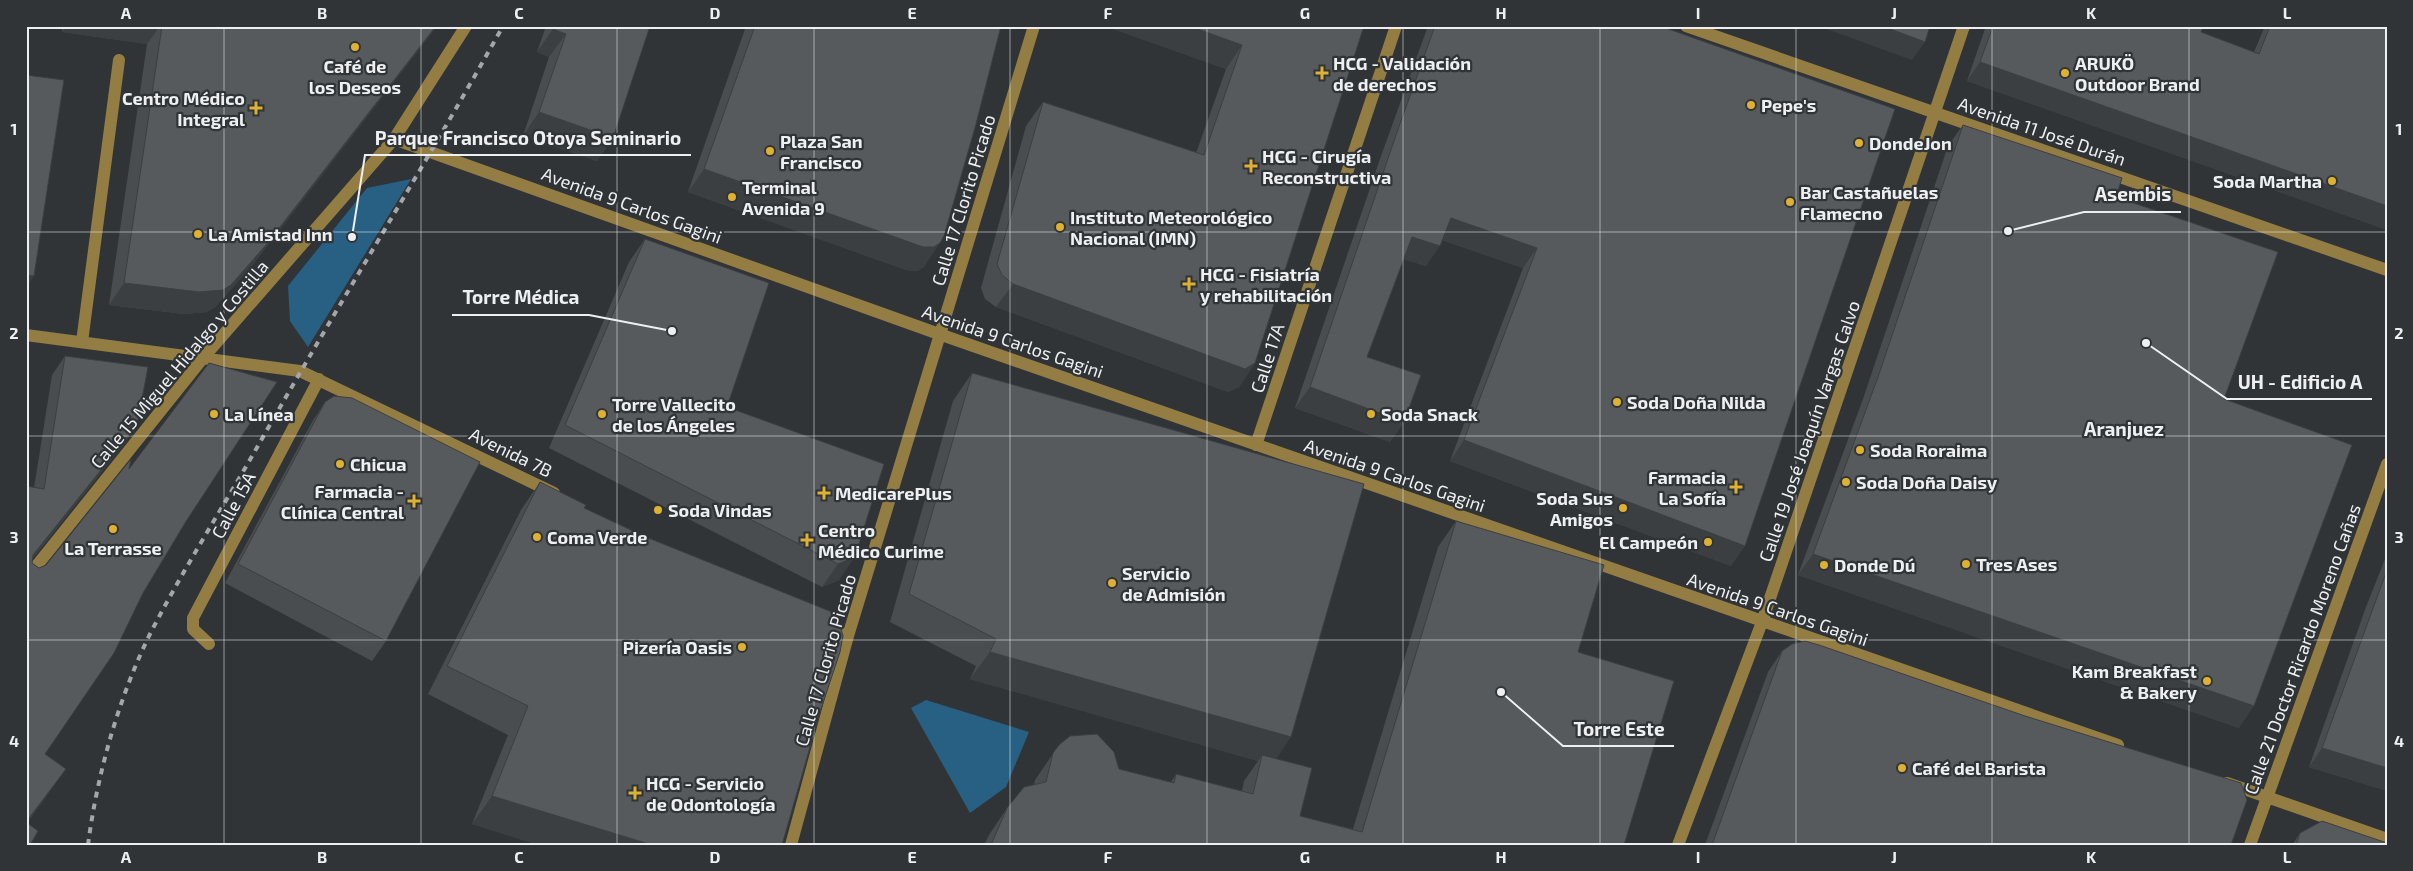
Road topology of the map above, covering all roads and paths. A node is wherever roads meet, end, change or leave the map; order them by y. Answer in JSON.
{"nodes":[{"id":1,"x":466,"y":26,"type":"edge"},
{"id":2,"x":1034,"y":26,"type":"edge"},
{"id":3,"x":1396,"y":26,"type":"edge"},
{"id":4,"x":1686,"y":26,"type":"edge"},
{"id":5,"x":1964,"y":26,"type":"edge"},
{"id":6,"x":119,"y":60,"type":"dead end"},
{"id":7,"x":1936,"y":112,"type":"junction"},
{"id":8,"x":394,"y":139,"type":"junction"},
{"id":9,"x":2387,"y":270,"type":"edge"},
{"id":10,"x":939,"y":334,"type":"junction"},
{"id":11,"x":26,"y":336,"type":"edge"},
{"id":12,"x":82,"y":342,"type":"junction"},
{"id":13,"x":203,"y":358,"type":"junction"},
{"id":14,"x":319,"y":378,"type":"junction"},
{"id":15,"x":1256,"y":445,"type":"junction"},
{"id":16,"x":2387,"y":464,"type":"edge"},
{"id":17,"x":564,"y":498,"type":"edge"},
{"id":18,"x":26,"y":579,"type":"edge"},
{"id":19,"x":812,"y":619,"type":"edge"},
{"id":20,"x":1762,"y":622,"type":"junction"},
{"id":21,"x":848,"y":636,"type":"junction"},
{"id":22,"x":209,"y":644,"type":"dead end"},
{"id":23,"x":2127,"y":749,"type":"edge"},
{"id":24,"x":2212,"y":778,"type":"edge"},
{"id":25,"x":2268,"y":797,"type":"junction"},
{"id":26,"x":2387,"y":840,"type":"edge"},
{"id":27,"x":791,"y":845,"type":"edge"},
{"id":28,"x":1678,"y":845,"type":"edge"},
{"id":29,"x":2250,"y":845,"type":"edge"}],
"edges":[{"from":1,"to":8,"type":"street","name":"Calle 15 Miguel Hidalgo y Costilla"},
{"from":2,"to":10,"type":"street","name":"Calle 17 Clorito Picado"},
{"from":3,"to":15,"type":"street","name":"Calle 17A"},
{"from":4,"to":7,"type":"street","name":"Avenida 11 José Durán"},
{"from":5,"to":7,"type":"street","name":"Calle 19 José Joaquín Vargas Calvo"},
{"from":6,"to":12,"type":"street"},
{"from":7,"to":9,"type":"street","name":"Avenida 11 José Durán"},
{"from":7,"to":20,"type":"street","name":"Calle 19 José Joaquín Vargas Calvo"},
{"from":8,"to":10,"type":"street","name":"Avenida 9 Carlos Gagini"},
{"from":8,"to":13,"type":"street","name":"Calle 15 Miguel Hidalgo y Costilla"},
{"from":10,"to":15,"type":"street","name":"Avenida 9 Carlos Gagini"},
{"from":10,"to":21,"type":"street","name":"Calle 17 Clorito Picado"},
{"from":11,"to":12,"type":"street","name":"Avenida 7B"},
{"from":12,"to":13,"type":"street","name":"Avenida 7B"},
{"from":13,"to":14,"type":"street","name":"Avenida 7B"},
{"from":13,"to":18,"type":"street","name":"Calle 15 Miguel Hidalgo y Costilla"},
{"from":14,"to":17,"type":"street","name":"Avenida 7B"},
{"from":14,"to":22,"type":"street","name":"Calle 15A"},
{"from":15,"to":20,"type":"street","name":"Avenida 9 Carlos Gagini"},
{"from":16,"to":25,"type":"street","name":"Calle 21 Doctor Ricardo Moreno Cañas"},
{"from":19,"to":21,"type":"street"},
{"from":20,"to":23,"type":"street","name":"Avenida 9 Carlos Gagini"},
{"from":20,"to":28,"type":"street","name":"Calle 19 José Joaquín Vargas Calvo"},
{"from":21,"to":27,"type":"street","name":"Calle 17 Clorito Picado"},
{"from":24,"to":25,"type":"street"},
{"from":25,"to":26,"type":"street"},
{"from":25,"to":29,"type":"street","name":"Calle 21 Doctor Ricardo Moreno Cañas"}]}
